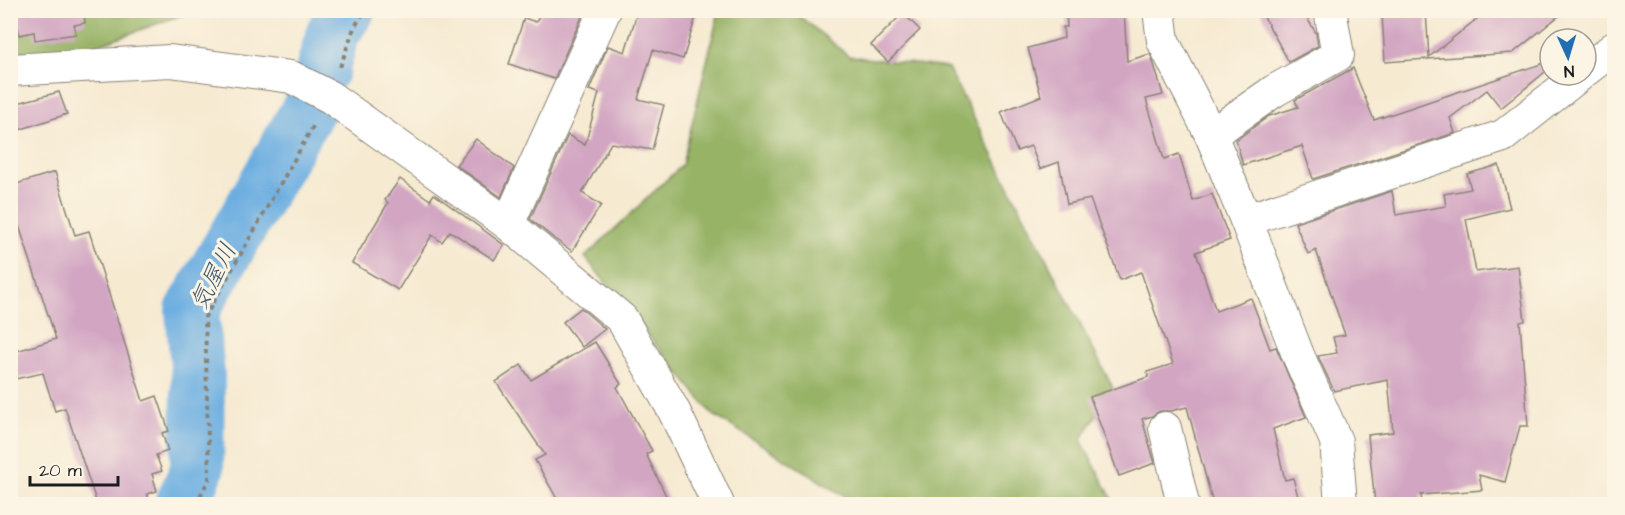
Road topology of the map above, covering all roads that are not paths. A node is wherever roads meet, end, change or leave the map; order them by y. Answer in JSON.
{"nodes":[{"id":1,"x":605,"y":10,"type":"edge"},
{"id":2,"x":1159,"y":10,"type":"edge"},
{"id":3,"x":1330,"y":10,"type":"edge"},
{"id":4,"x":1614,"y":48,"type":"edge"},
{"id":5,"x":1598,"y":61,"type":"edge"},
{"id":6,"x":10,"y":70,"type":"edge"},
{"id":7,"x":1565,"y":87,"type":"edge"},
{"id":8,"x":1211,"y":135,"type":"junction"},
{"id":9,"x":1246,"y":220,"type":"junction"},
{"id":10,"x":508,"y":224,"type":"junction"},
{"id":11,"x":1165,"y":428,"type":"dead end"},
{"id":12,"x":718,"y":504,"type":"edge"},
{"id":13,"x":1183,"y":504,"type":"edge"},
{"id":14,"x":1341,"y":504,"type":"edge"}],
"edges":[{"from":1,"to":10,"type":"street"},
{"from":2,"to":8,"type":"street"},
{"from":3,"to":8,"type":"street"},
{"from":4,"to":5,"type":"street"},
{"from":6,"to":10,"type":"street"},
{"from":7,"to":9,"type":"street"},
{"from":8,"to":9,"type":"street"},
{"from":9,"to":14,"type":"street"},
{"from":10,"to":12,"type":"street"},
{"from":11,"to":13,"type":"street"}]}
